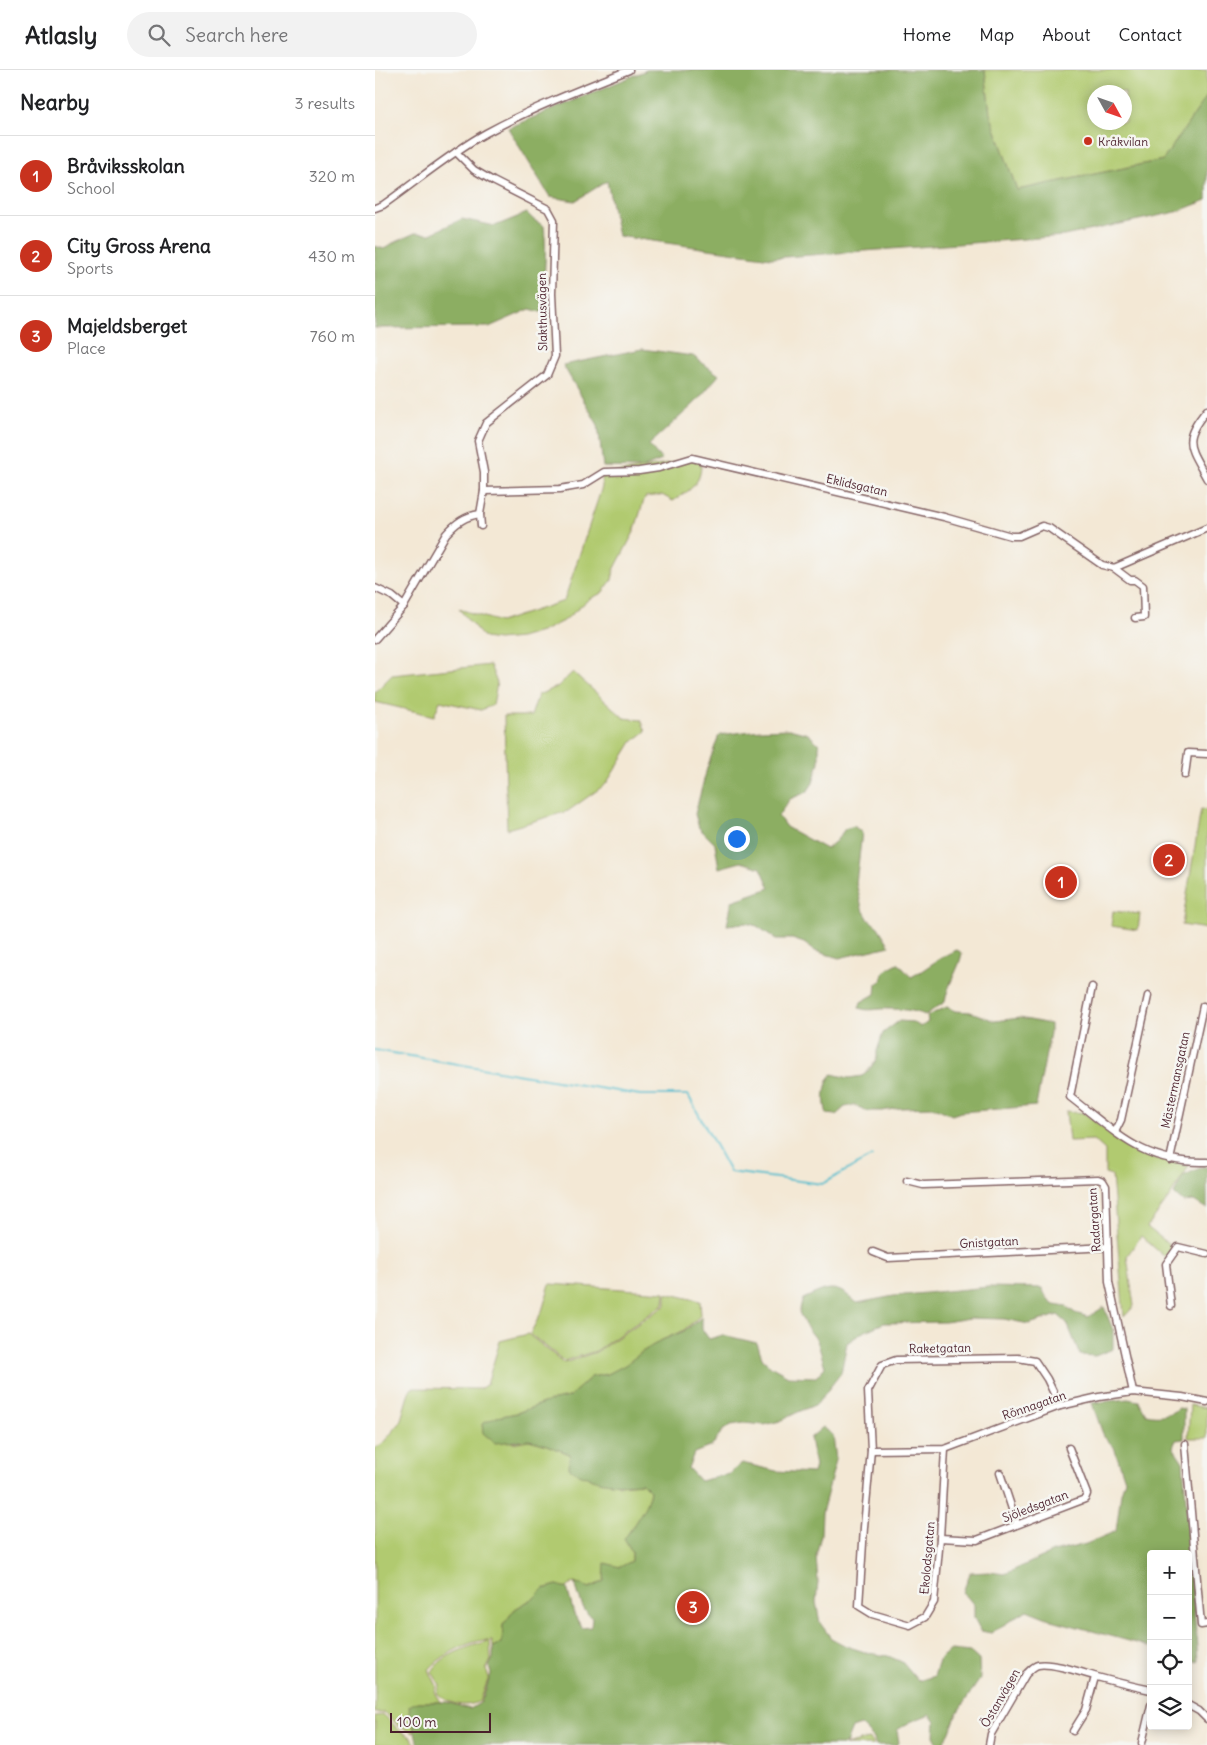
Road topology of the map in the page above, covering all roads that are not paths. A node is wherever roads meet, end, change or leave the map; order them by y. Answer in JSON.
{"nodes":[{"id":1,"x":629,"y":70,"type":"edge"},
{"id":2,"x":456,"y":152,"type":"junction"},
{"id":3,"x":375,"y":208,"type":"edge"},
{"id":4,"x":1207,"y":410,"type":"edge"},
{"id":5,"x":1207,"y":479,"type":"edge"},
{"id":6,"x":484,"y":491,"type":"junction"},
{"id":7,"x":480,"y":514,"type":"junction"},
{"id":8,"x":481,"y":526,"type":"dead end"},
{"id":9,"x":1207,"y":528,"type":"edge"},
{"id":10,"x":1114,"y":568,"type":"junction"},
{"id":11,"x":375,"y":588,"type":"edge"},
{"id":12,"x":404,"y":606,"type":"junction"},
{"id":13,"x":1135,"y":618,"type":"dead end"},
{"id":14,"x":375,"y":639,"type":"edge"},
{"id":15,"x":1207,"y":754,"type":"edge"},
{"id":16,"x":1185,"y":775,"type":"dead end"},
{"id":17,"x":1092,"y":987,"type":"dead end"},
{"id":18,"x":1148,"y":996,"type":"dead end"},
{"id":19,"x":1203,"y":1006,"type":"dead end"},
{"id":20,"x":1115,"y":1132,"type":"junction"},
{"id":21,"x":1170,"y":1160,"type":"junction"},
{"id":22,"x":1207,"y":1162,"type":"edge"},
{"id":23,"x":907,"y":1181,"type":"dead end"},
{"id":24,"x":1108,"y":1246,"type":"junction"},
{"id":25,"x":873,"y":1252,"type":"dead end"},
{"id":26,"x":1207,"y":1254,"type":"edge"},
{"id":27,"x":1171,"y":1306,"type":"dead end"},
{"id":28,"x":1133,"y":1392,"type":"junction"},
{"id":29,"x":1207,"y":1402,"type":"edge"},
{"id":30,"x":1060,"y":1406,"type":"junction"},
{"id":31,"x":1185,"y":1444,"type":"dead end"},
{"id":32,"x":1069,"y":1448,"type":"dead end"},
{"id":33,"x":871,"y":1450,"type":"junction"},
{"id":34,"x":945,"y":1450,"type":"junction"},
{"id":35,"x":1000,"y":1473,"type":"dead end"},
{"id":36,"x":1017,"y":1524,"type":"junction"},
{"id":37,"x":940,"y":1538,"type":"junction"},
{"id":38,"x":1207,"y":1624,"type":"edge"},
{"id":39,"x":1095,"y":1677,"type":"junction"},
{"id":40,"x":1147,"y":1689,"type":"edge"},
{"id":41,"x":1192,"y":1708,"type":"edge"},
{"id":42,"x":1207,"y":1719,"type":"edge"},
{"id":43,"x":1147,"y":1721,"type":"edge"},
{"id":44,"x":1073,"y":1731,"type":"dead end"},
{"id":45,"x":1142,"y":1743,"type":"dead end"},
{"id":46,"x":989,"y":1745,"type":"edge"}],
"edges":[{"from":1,"to":2,"type":"street"},
{"from":2,"to":3,"type":"street"},
{"from":2,"to":6,"type":"street","name":"Slakthusvägen"},
{"from":4,"to":5,"type":"street"},
{"from":6,"to":7,"type":"street","name":"Slakthusvägen"},
{"from":6,"to":10,"type":"street","name":"Eklidsgatan"},
{"from":7,"to":8,"type":"street","name":"Slakthusvägen"},
{"from":7,"to":12,"type":"street"},
{"from":9,"to":10,"type":"street"},
{"from":10,"to":13,"type":"street","name":"Eklidsgatan"},
{"from":11,"to":12,"type":"street"},
{"from":12,"to":14,"type":"street"},
{"from":15,"to":16,"type":"street"},
{"from":17,"to":20,"type":"street"},
{"from":18,"to":20,"type":"street"},
{"from":19,"to":21,"type":"street","name":"Mästermansgatan"},
{"from":20,"to":21,"type":"street"},
{"from":21,"to":22,"type":"street"},
{"from":23,"to":24,"type":"street","name":"Radargatan"},
{"from":24,"to":25,"type":"street","name":"Gnistgatan"},
{"from":24,"to":28,"type":"street","name":"Radargatan"},
{"from":26,"to":27,"type":"street"},
{"from":28,"to":29,"type":"street","name":"Rönnagatan"},
{"from":28,"to":30,"type":"street","name":"Rönnagatan"},
{"from":30,"to":33,"type":"street","name":"Raketgatan"},
{"from":30,"to":34,"type":"street","name":"Rönnagatan"},
{"from":31,"to":38,"type":"street"},
{"from":32,"to":36,"type":"street","name":"Sjöledsgatan"},
{"from":33,"to":34,"type":"street","name":"Rönnagatan"},
{"from":33,"to":37,"type":"street","name":"Ekolodsgatan"},
{"from":34,"to":37,"type":"street","name":"Ekolodsgatan"},
{"from":35,"to":36,"type":"street"},
{"from":36,"to":37,"type":"street","name":"Sjöledsgatan"},
{"from":39,"to":40,"type":"street","name":"Östanvägen"},
{"from":39,"to":44,"type":"street"},
{"from":39,"to":46,"type":"street","name":"Östanvägen"},
{"from":41,"to":42,"type":"street"},
{"from":43,"to":45,"type":"street"}]}
